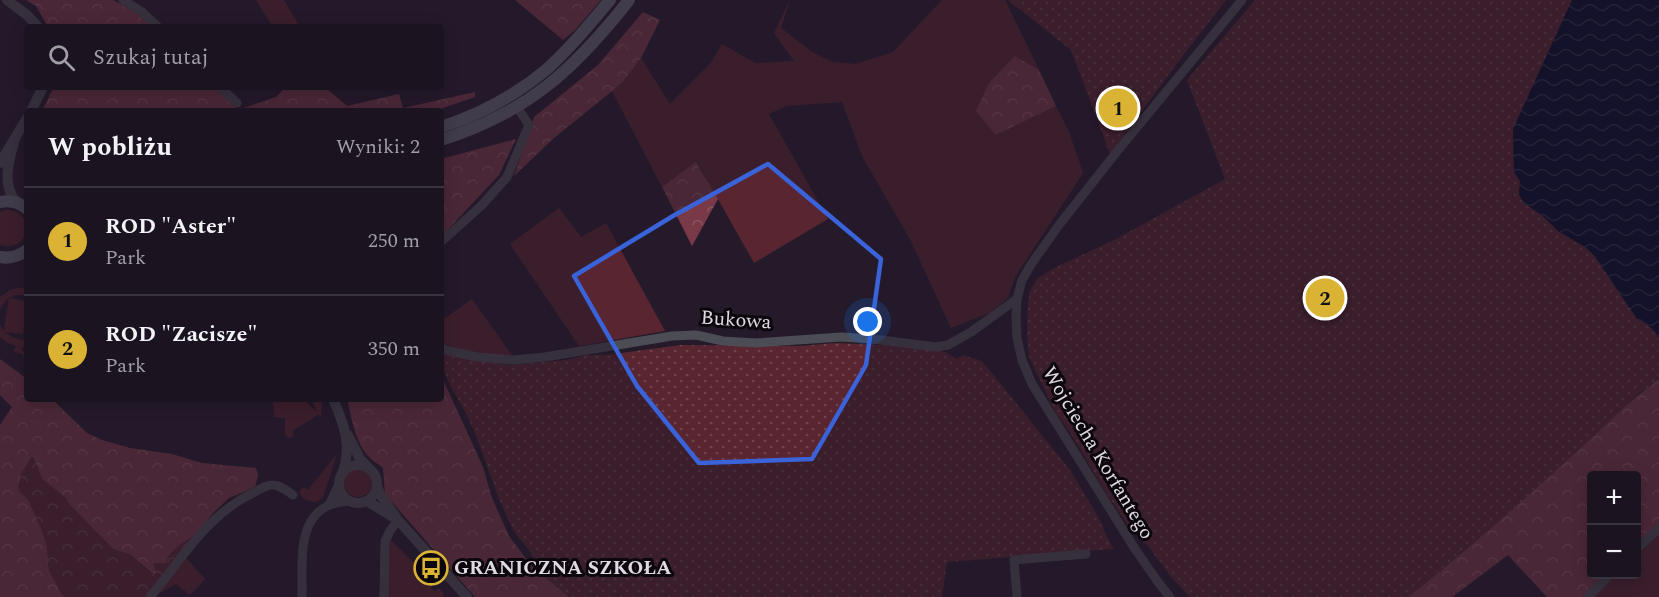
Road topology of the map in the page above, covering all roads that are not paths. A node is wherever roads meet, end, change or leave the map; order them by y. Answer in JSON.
{"nodes":[{"id":1,"x":7,"y":0,"type":"edge"},
{"id":2,"x":123,"y":0,"type":"edge"},
{"id":3,"x":610,"y":0,"type":"edge"},
{"id":4,"x":628,"y":0,"type":"edge"},
{"id":5,"x":1242,"y":0,"type":"edge"},
{"id":6,"x":35,"y":24,"type":"edge"},
{"id":7,"x":155,"y":24,"type":"edge"},
{"id":8,"x":42,"y":90,"type":"edge"},
{"id":9,"x":223,"y":90,"type":"edge"},
{"id":10,"x":237,"y":103,"type":"dead end"},
{"id":11,"x":517,"y":107,"type":"junction"},
{"id":12,"x":32,"y":108,"type":"edge"},
{"id":13,"x":24,"y":123,"type":"edge"},
{"id":14,"x":444,"y":126,"type":"edge"},
{"id":15,"x":16,"y":136,"type":"junction"},
{"id":16,"x":444,"y":139,"type":"edge"},
{"id":17,"x":0,"y":163,"type":"edge"},
{"id":18,"x":0,"y":202,"type":"edge"},
{"id":19,"x":24,"y":206,"type":"edge"},
{"id":20,"x":24,"y":207,"type":"edge"},
{"id":21,"x":444,"y":239,"type":"edge"},
{"id":22,"x":24,"y":253,"type":"edge"},
{"id":23,"x":0,"y":257,"type":"edge"},
{"id":24,"x":1017,"y":299,"type":"junction"},
{"id":25,"x":444,"y":349,"type":"edge"},
{"id":26,"x":334,"y":402,"type":"edge"},
{"id":27,"x":346,"y":432,"type":"junction"},
{"id":28,"x":371,"y":470,"type":"junction"},
{"id":29,"x":343,"y":472,"type":"junction"},
{"id":30,"x":339,"y":484,"type":"junction"},
{"id":31,"x":377,"y":486,"type":"junction"},
{"id":32,"x":293,"y":495,"type":"dead end"},
{"id":33,"x":348,"y":501,"type":"junction"},
{"id":34,"x":367,"y":501,"type":"junction"},
{"id":35,"x":329,"y":505,"type":"junction"},
{"id":36,"x":398,"y":520,"type":"junction"},
{"id":37,"x":1659,"y":528,"type":"edge"},
{"id":38,"x":1641,"y":545,"type":"edge"},
{"id":39,"x":1086,"y":554,"type":"dead end"},
{"id":40,"x":1606,"y":579,"type":"edge"},
{"id":41,"x":150,"y":597,"type":"edge"},
{"id":42,"x":302,"y":597,"type":"edge"},
{"id":43,"x":384,"y":597,"type":"edge"},
{"id":44,"x":467,"y":597,"type":"edge"},
{"id":45,"x":1017,"y":597,"type":"edge"},
{"id":46,"x":1170,"y":597,"type":"edge"},
{"id":47,"x":1588,"y":597,"type":"edge"}],
"edges":[{"from":1,"to":6,"type":"street"},
{"from":2,"to":7,"type":"street"},
{"from":3,"to":14,"type":"main road"},
{"from":4,"to":11,"type":"main road"},
{"from":5,"to":24,"type":"street","name":"Wojciecha Korfantego"},
{"from":8,"to":12,"type":"street"},
{"from":9,"to":10,"type":"street"},
{"from":11,"to":16,"type":"main road"},
{"from":11,"to":21,"type":"street"},
{"from":13,"to":15,"type":"street"},
{"from":15,"to":17,"type":"street"},
{"from":15,"to":19,"type":"street"},
{"from":18,"to":20,"type":"main road"},
{"from":22,"to":23,"type":"main road"},
{"from":24,"to":25,"type":"street","name":"Bukowa"},
{"from":24,"to":46,"type":"street","name":"Wojciecha Korfantego"},
{"from":26,"to":27,"type":"street"},
{"from":27,"to":28,"type":"street"},
{"from":27,"to":29,"type":"street"},
{"from":28,"to":29,"type":"street"},
{"from":28,"to":31,"type":"street"},
{"from":29,"to":30,"type":"street"},
{"from":30,"to":33,"type":"street"},
{"from":30,"to":35,"type":"street"},
{"from":31,"to":34,"type":"street"},
{"from":31,"to":36,"type":"street"},
{"from":32,"to":41,"type":"street"},
{"from":33,"to":34,"type":"street"},
{"from":33,"to":35,"type":"street"},
{"from":34,"to":36,"type":"street"},
{"from":35,"to":42,"type":"street"},
{"from":36,"to":43,"type":"street"},
{"from":36,"to":44,"type":"street"},
{"from":37,"to":38,"type":"street"},
{"from":39,"to":45,"type":"street"},
{"from":40,"to":47,"type":"street"}]}
